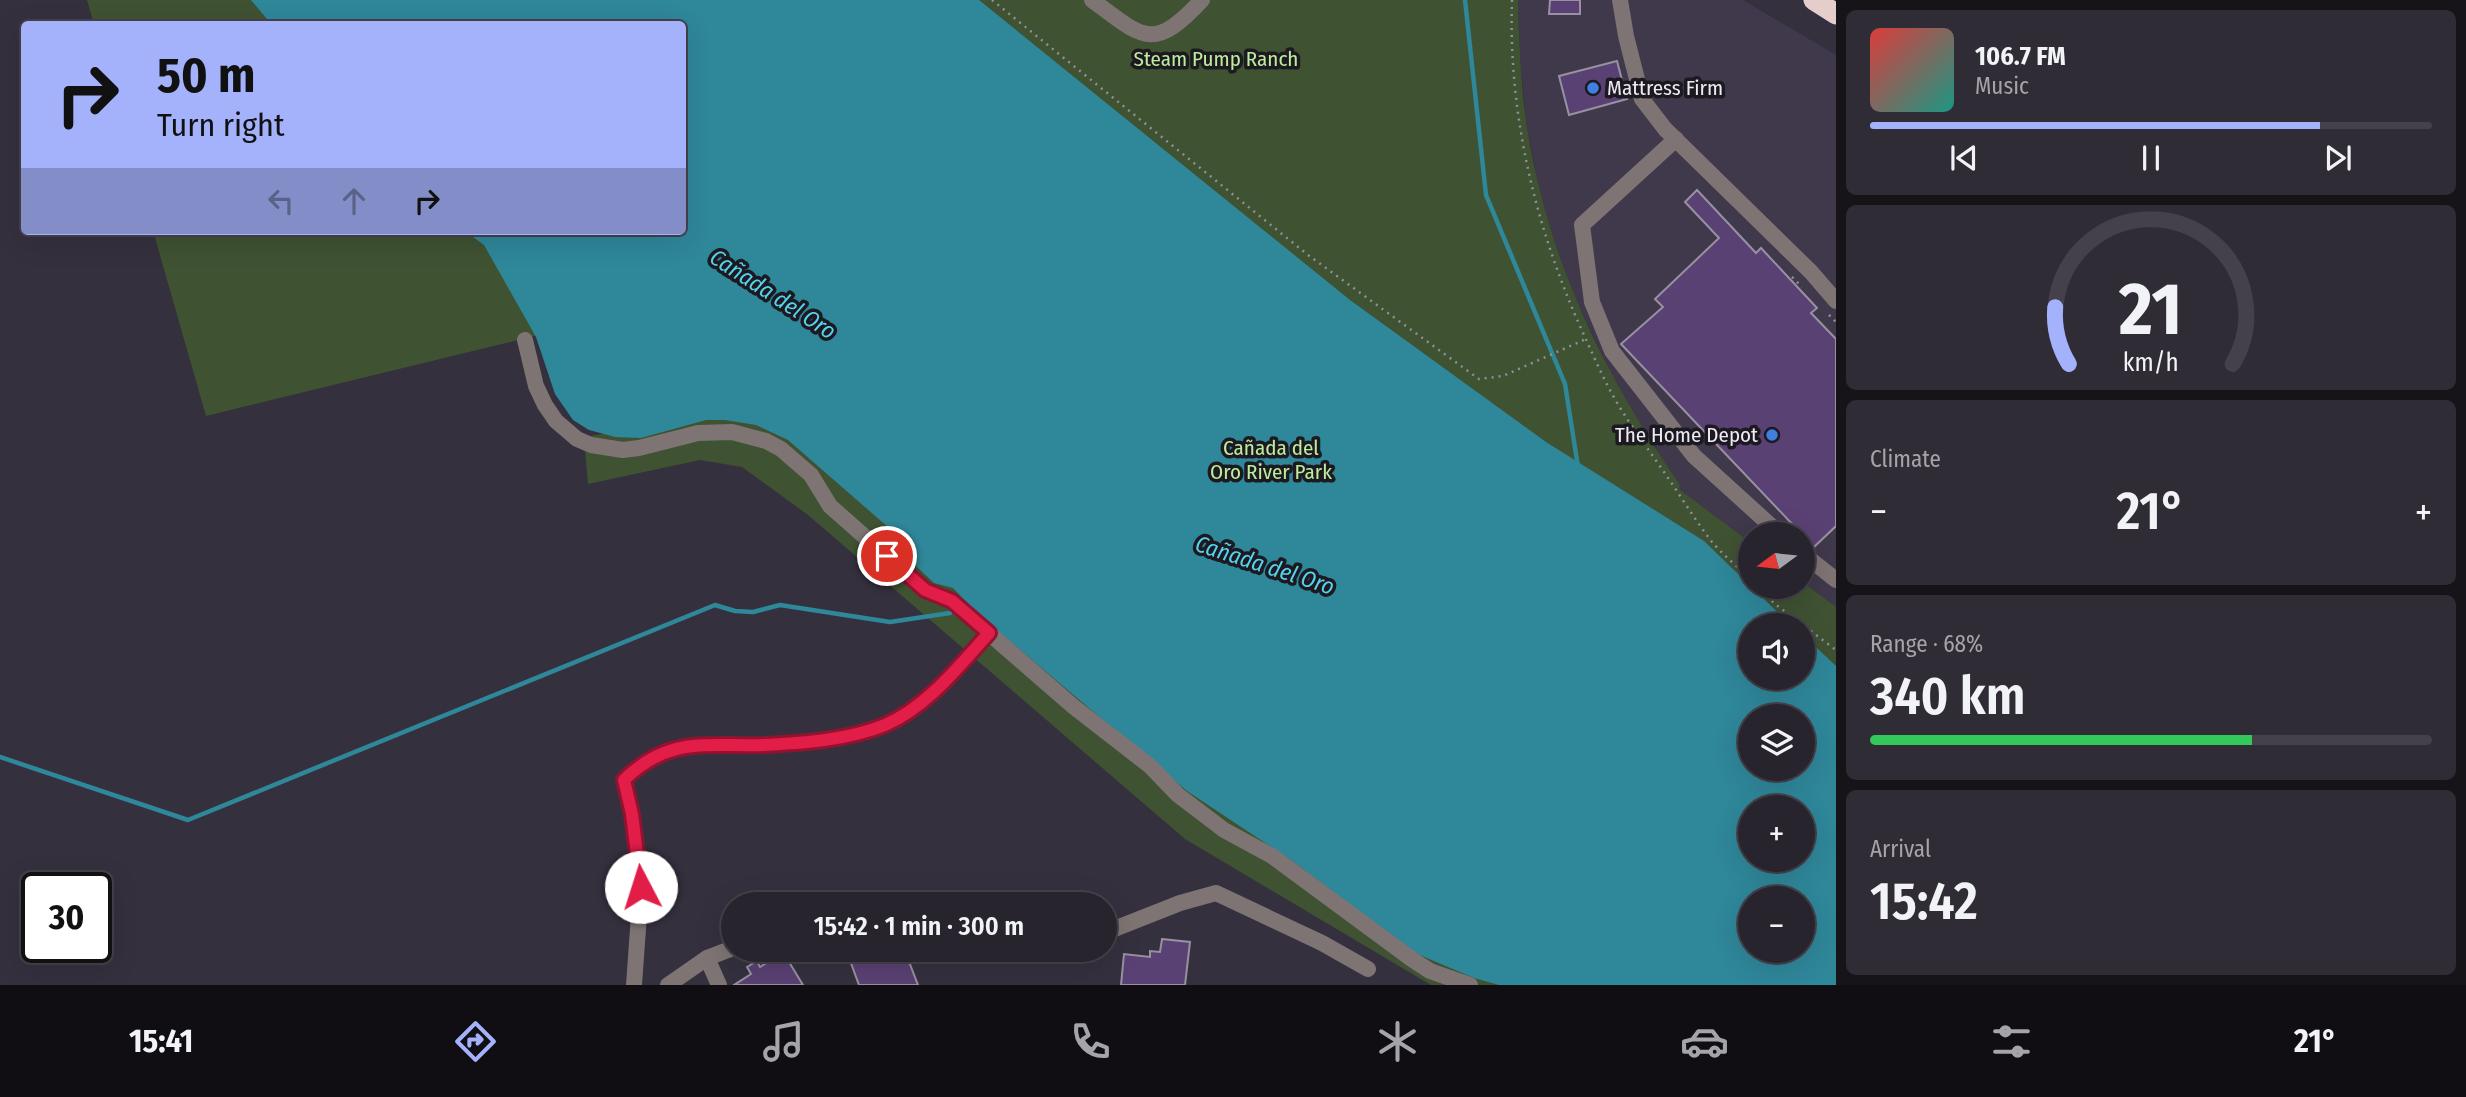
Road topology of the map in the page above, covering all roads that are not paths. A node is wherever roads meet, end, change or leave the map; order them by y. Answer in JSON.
{"nodes":[{"id":1,"x":1092,"y":0,"type":"edge"},
{"id":2,"x":1202,"y":0,"type":"edge"},
{"id":3,"x":1620,"y":0,"type":"edge"},
{"id":4,"x":1814,"y":0,"type":"edge"},
{"id":5,"x":1836,"y":14,"type":"edge"},
{"id":6,"x":1676,"y":139,"type":"junction"},
{"id":7,"x":1836,"y":301,"type":"edge"},
{"id":8,"x":524,"y":340,"type":"dead end"},
{"id":9,"x":1767,"y":522,"type":"edge"},
{"id":10,"x":1836,"y":558,"type":"edge"},
{"id":11,"x":1815,"y":564,"type":"edge"},
{"id":12,"x":1831,"y":576,"type":"edge"},
{"id":13,"x":989,"y":633,"type":"junction"},
{"id":14,"x":1117,"y":928,"type":"edge"},
{"id":15,"x":721,"y":953,"type":"edge"},
{"id":16,"x":707,"y":958,"type":"junction"},
{"id":17,"x":1368,"y":969,"type":"dead end"},
{"id":18,"x":634,"y":985,"type":"edge"},
{"id":19,"x":668,"y":985,"type":"edge"},
{"id":20,"x":719,"y":985,"type":"edge"},
{"id":21,"x":1470,"y":985,"type":"edge"}],
"edges":[{"from":1,"to":2,"type":"street"},
{"from":3,"to":6,"type":"street"},
{"from":4,"to":5,"type":"highway"},
{"from":6,"to":7,"type":"street"},
{"from":6,"to":9,"type":"street"},
{"from":8,"to":13,"type":"street"},
{"from":10,"to":12,"type":"street"},
{"from":11,"to":12,"type":"street"},
{"from":13,"to":18,"type":"street"},
{"from":13,"to":21,"type":"street"},
{"from":14,"to":17,"type":"street"},
{"from":15,"to":16,"type":"street"},
{"from":16,"to":19,"type":"street"},
{"from":16,"to":20,"type":"street"}]}
